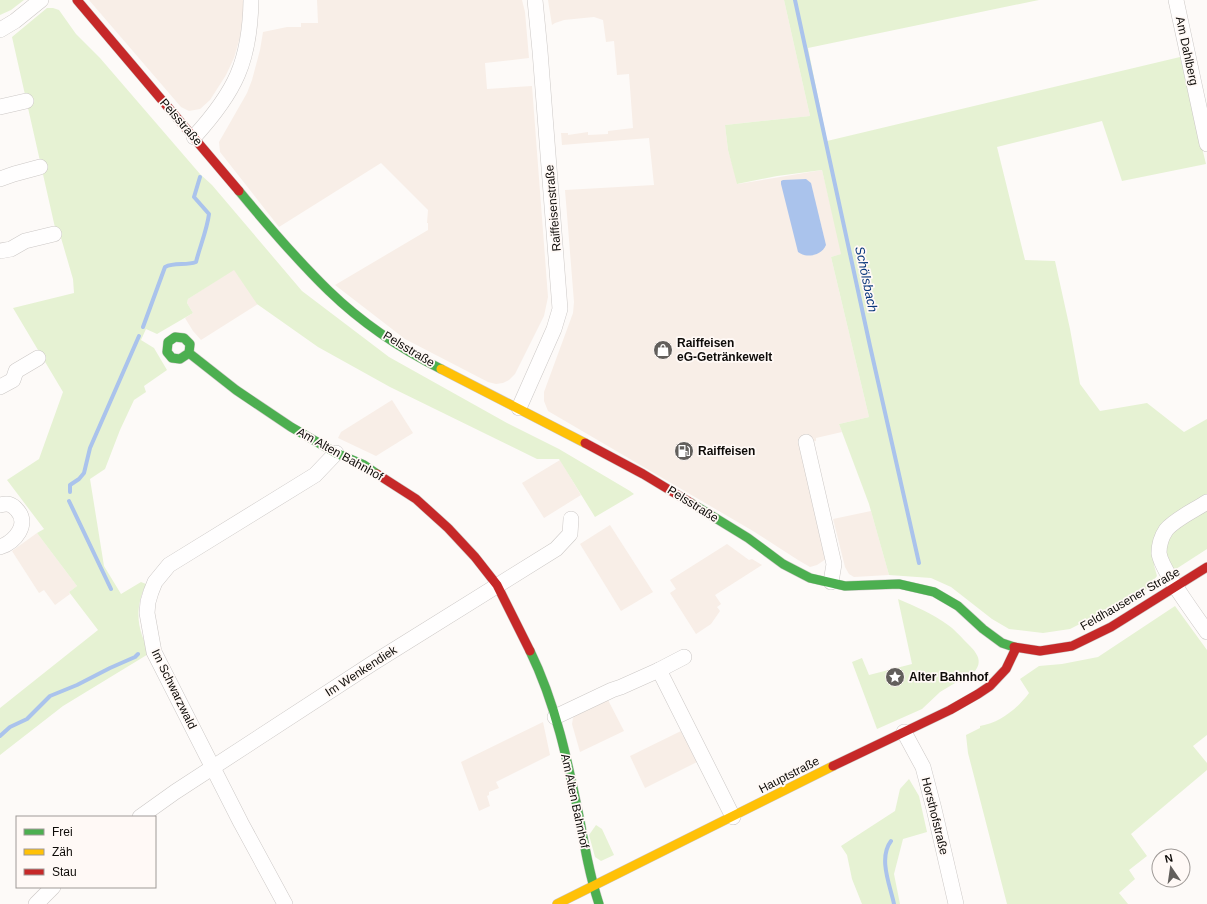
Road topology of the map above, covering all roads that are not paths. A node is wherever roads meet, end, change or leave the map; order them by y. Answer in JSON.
{"nodes":[{"id":1,"x":41,"y":0,"type":"edge"},
{"id":2,"x":77,"y":0,"type":"edge"},
{"id":3,"x":251,"y":0,"type":"edge"},
{"id":4,"x":534,"y":0,"type":"edge"},
{"id":5,"x":1176,"y":0,"type":"edge"},
{"id":6,"x":0,"y":30,"type":"edge"},
{"id":7,"x":26,"y":101,"type":"dead end"},
{"id":8,"x":1203,"y":102,"type":"edge"},
{"id":9,"x":0,"y":107,"type":"edge"},
{"id":10,"x":194,"y":137,"type":"junction"},
{"id":11,"x":1207,"y":144,"type":"edge"},
{"id":12,"x":40,"y":168,"type":"dead end"},
{"id":13,"x":0,"y":180,"type":"edge"},
{"id":14,"x":54,"y":234,"type":"dead end"},
{"id":15,"x":0,"y":251,"type":"edge"},
{"id":16,"x":189,"y":353,"type":"dead end"},
{"id":17,"x":38,"y":358,"type":"dead end"},
{"id":18,"x":0,"y":387,"type":"edge"},
{"id":19,"x":519,"y":408,"type":"junction"},
{"id":20,"x":806,"y":442,"type":"dead end"},
{"id":21,"x":336,"y":453,"type":"junction"},
{"id":22,"x":1207,"y":502,"type":"edge"},
{"id":23,"x":0,"y":505,"type":"edge"},
{"id":24,"x":571,"y":519,"type":"dead end"},
{"id":25,"x":0,"y":547,"type":"edge"},
{"id":26,"x":1207,"y":567,"type":"edge"},
{"id":27,"x":831,"y":582,"type":"junction"},
{"id":28,"x":497,"y":585,"type":"junction"},
{"id":29,"x":1176,"y":586,"type":"junction"},
{"id":30,"x":1207,"y":632,"type":"edge"},
{"id":31,"x":1016,"y":648,"type":"junction"},
{"id":32,"x":684,"y":657,"type":"dead end"},
{"id":33,"x":659,"y":670,"type":"junction"},
{"id":34,"x":555,"y":717,"type":"junction"},
{"id":35,"x":904,"y":732,"type":"junction"},
{"id":36,"x":214,"y":768,"type":"junction"},
{"id":37,"x":142,"y":816,"type":"edge"},
{"id":38,"x":732,"y":817,"type":"junction"},
{"id":39,"x":593,"y":886,"type":"junction"},
{"id":40,"x":52,"y":888,"type":"edge"},
{"id":41,"x":36,"y":904,"type":"edge"},
{"id":42,"x":285,"y":904,"type":"edge"},
{"id":43,"x":557,"y":904,"type":"edge"},
{"id":44,"x":599,"y":904,"type":"edge"},
{"id":45,"x":956,"y":904,"type":"edge"}],
"edges":[{"from":1,"to":6,"type":"street"},
{"from":2,"to":10,"type":"main road","name":"Pelsstraße"},
{"from":3,"to":10,"type":"street"},
{"from":4,"to":19,"type":"street","name":"Raiffeisenstraße"},
{"from":5,"to":8,"type":"street","name":"Am Dahlberg"},
{"from":7,"to":9,"type":"street"},
{"from":8,"to":11,"type":"street","name":"Am Dahlberg"},
{"from":10,"to":19,"type":"main road","name":"Pelsstraße"},
{"from":12,"to":13,"type":"street"},
{"from":14,"to":15,"type":"street"},
{"from":16,"to":21,"type":"main road","name":"Am Alten Bahnhof"},
{"from":17,"to":18,"type":"street"},
{"from":19,"to":27,"type":"main road","name":"Pelsstraße"},
{"from":20,"to":27,"type":"street"},
{"from":21,"to":28,"type":"main road","name":"Am Alten Bahnhof"},
{"from":21,"to":36,"type":"street","name":"Im Schwarzwald"},
{"from":22,"to":29,"type":"street"},
{"from":23,"to":25,"type":"street"},
{"from":24,"to":28,"type":"street","name":"Im Wenkendiek"},
{"from":26,"to":29,"type":"main road","name":"Feldhausener Straße"},
{"from":27,"to":31,"type":"main road","name":"Pelsstraße"},
{"from":28,"to":34,"type":"main road","name":"Am Alten Bahnhof"},
{"from":28,"to":36,"type":"street","name":"Im Wenkendiek"},
{"from":29,"to":30,"type":"street"},
{"from":29,"to":31,"type":"main road","name":"Feldhausener Straße"},
{"from":31,"to":35,"type":"main road","name":"Hauptstraße"},
{"from":32,"to":33,"type":"street"},
{"from":33,"to":34,"type":"street"},
{"from":33,"to":38,"type":"street"},
{"from":34,"to":39,"type":"main road","name":"Am Alten Bahnhof"},
{"from":35,"to":38,"type":"main road","name":"Hauptstraße"},
{"from":35,"to":45,"type":"street","name":"Horsthofstraße"},
{"from":36,"to":37,"type":"street","name":"Im Wenkendiek"},
{"from":36,"to":42,"type":"street","name":"Im Schwarzwald"},
{"from":38,"to":39,"type":"main road","name":"Hauptstraße"},
{"from":39,"to":43,"type":"main road","name":"Hauptstraße"},
{"from":39,"to":44,"type":"main road","name":"Am Alten Bahnhof"},
{"from":40,"to":41,"type":"street"}]}
